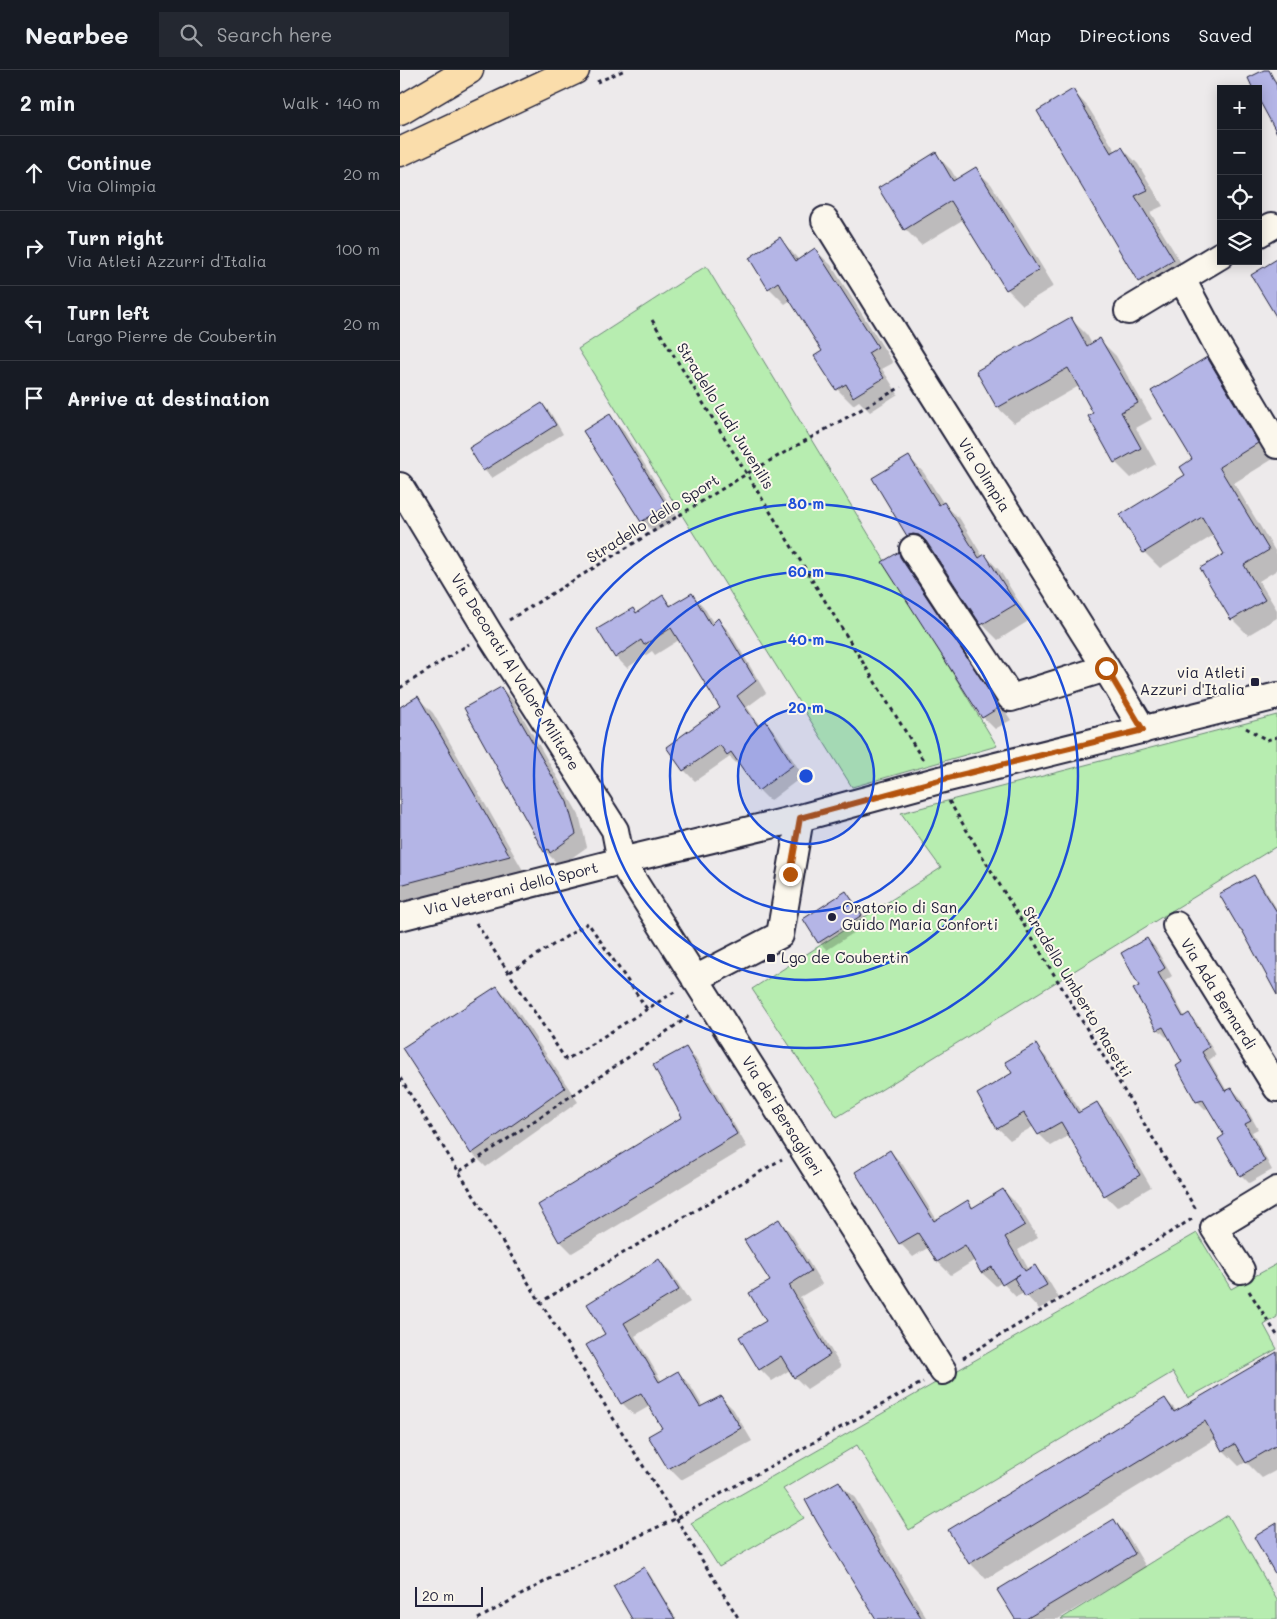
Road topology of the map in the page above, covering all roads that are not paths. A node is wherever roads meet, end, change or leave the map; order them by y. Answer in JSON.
{"nodes":[{"id":1,"x":442,"y":70,"type":"edge"},
{"id":2,"x":469,"y":70,"type":"edge"},
{"id":3,"x":529,"y":70,"type":"edge"},
{"id":4,"x":575,"y":70,"type":"edge"},
{"id":5,"x":400,"y":100,"type":"edge"},
{"id":6,"x":400,"y":111,"type":"edge"},
{"id":7,"x":400,"y":146,"type":"edge"},
{"id":8,"x":400,"y":152,"type":"edge"},
{"id":9,"x":825,"y":220,"type":"dead end"},
{"id":10,"x":1217,"y":257,"type":"edge"},
{"id":11,"x":1182,"y":279,"type":"junction"},
{"id":12,"x":1128,"y":311,"type":"dead end"},
{"id":13,"x":1277,"y":445,"type":"edge"},
{"id":14,"x":400,"y":486,"type":"edge"},
{"id":15,"x":913,"y":549,"type":"dead end"},
{"id":16,"x":1106,"y":668,"type":"junction"},
{"id":17,"x":1277,"y":696,"type":"edge"},
{"id":18,"x":1143,"y":730,"type":"junction"},
{"id":19,"x":800,"y":818,"type":"junction"},
{"id":20,"x":621,"y":861,"type":"junction"},
{"id":21,"x":400,"y":917,"type":"edge"},
{"id":22,"x":1176,"y":925,"type":"dead end"},
{"id":23,"x":695,"y":979,"type":"junction"},
{"id":24,"x":1277,"y":1088,"type":"edge"},
{"id":25,"x":1277,"y":1190,"type":"edge"},
{"id":26,"x":1244,"y":1280,"type":"road end"},
{"id":27,"x":943,"y":1370,"type":"dead end"}],
"edges":[{"from":1,"to":5,"type":"highway"},
{"from":2,"to":6,"type":"highway"},
{"from":3,"to":7,"type":"highway"},
{"from":4,"to":8,"type":"highway"},
{"from":9,"to":16,"type":"street","name":"Via Olimpia"},
{"from":10,"to":11,"type":"street"},
{"from":11,"to":12,"type":"street"},
{"from":11,"to":13,"type":"street"},
{"from":14,"to":20,"type":"street","name":"Via Decorati Al Valore Militare"},
{"from":15,"to":16,"type":"street"},
{"from":16,"to":18,"type":"street","name":"Via Olimpia"},
{"from":17,"to":18,"type":"street","name":"Via Veterani dello Sport"},
{"from":18,"to":19,"type":"street","name":"Via Veterani dello Sport"},
{"from":19,"to":20,"type":"street","name":"Via Veterani dello Sport"},
{"from":19,"to":23,"type":"street"},
{"from":20,"to":21,"type":"street","name":"Via Veterani dello Sport"},
{"from":20,"to":23,"type":"street","name":"Via dei Bersaglieri"},
{"from":22,"to":24,"type":"street","name":"Via Ada Bernardi"},
{"from":23,"to":27,"type":"street","name":"Via dei Bersaglieri"},
{"from":25,"to":26,"type":"street"}]}
